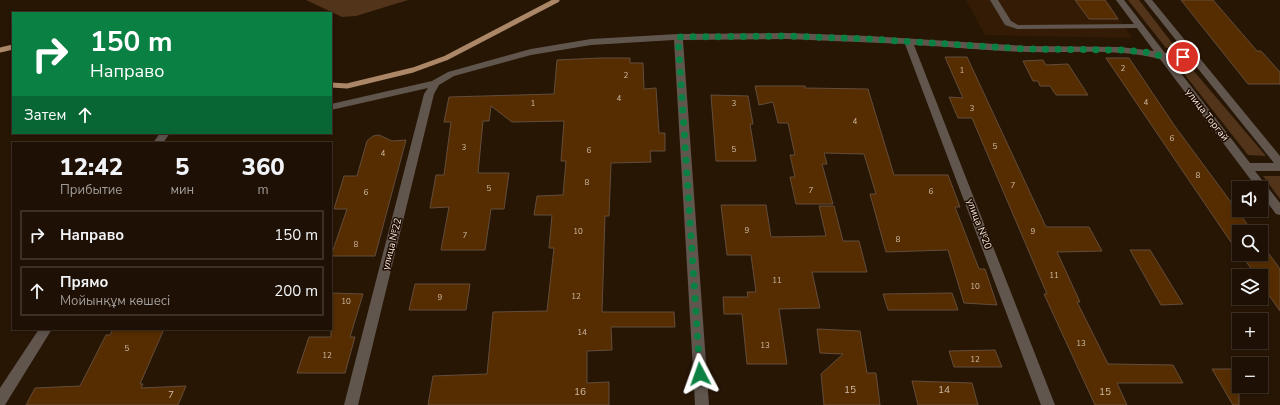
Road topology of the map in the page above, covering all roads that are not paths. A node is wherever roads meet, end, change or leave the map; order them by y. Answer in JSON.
{"nodes":[{"id":1,"x":994,"y":0,"type":"edge"},
{"id":2,"x":1120,"y":0,"type":"edge"},
{"id":3,"x":1148,"y":0,"type":"edge"},
{"id":4,"x":1139,"y":26,"type":"junction"},
{"id":5,"x":678,"y":37,"type":"junction"},
{"id":6,"x":909,"y":42,"type":"junction"},
{"id":7,"x":1161,"y":56,"type":"junction"},
{"id":8,"x":1195,"y":57,"type":"junction"},
{"id":9,"x":435,"y":83,"type":"junction"},
{"id":10,"x":332,"y":107,"type":"edge"},
{"id":11,"x":1280,"y":163,"type":"edge"},
{"id":12,"x":1247,"y":167,"type":"junction"},
{"id":13,"x":1280,"y":167,"type":"edge"},
{"id":14,"x":1280,"y":211,"type":"edge"},
{"id":15,"x":45,"y":330,"type":"edge"},
{"id":16,"x":0,"y":400,"type":"edge"},
{"id":17,"x":351,"y":405,"type":"edge"},
{"id":18,"x":702,"y":405,"type":"edge"},
{"id":19,"x":1048,"y":405,"type":"edge"}],
"edges":[{"from":1,"to":4,"type":"lane"},
{"from":2,"to":4,"type":"street","name":"улица Торгай"},
{"from":3,"to":8,"type":"street"},
{"from":4,"to":7,"type":"street","name":"улица Торгай"},
{"from":5,"to":6,"type":"street"},
{"from":5,"to":9,"type":"street"},
{"from":5,"to":18,"type":"street"},
{"from":6,"to":7,"type":"street"},
{"from":6,"to":19,"type":"street","name":"улица №20"},
{"from":7,"to":8,"type":"street"},
{"from":7,"to":12,"type":"street","name":"улица Торгай"},
{"from":8,"to":11,"type":"street"},
{"from":9,"to":10,"type":"street"},
{"from":9,"to":17,"type":"street","name":"улица №22"},
{"from":12,"to":13,"type":"street"},
{"from":12,"to":14,"type":"street","name":"улица Торгай"},
{"from":15,"to":16,"type":"street"}]}
